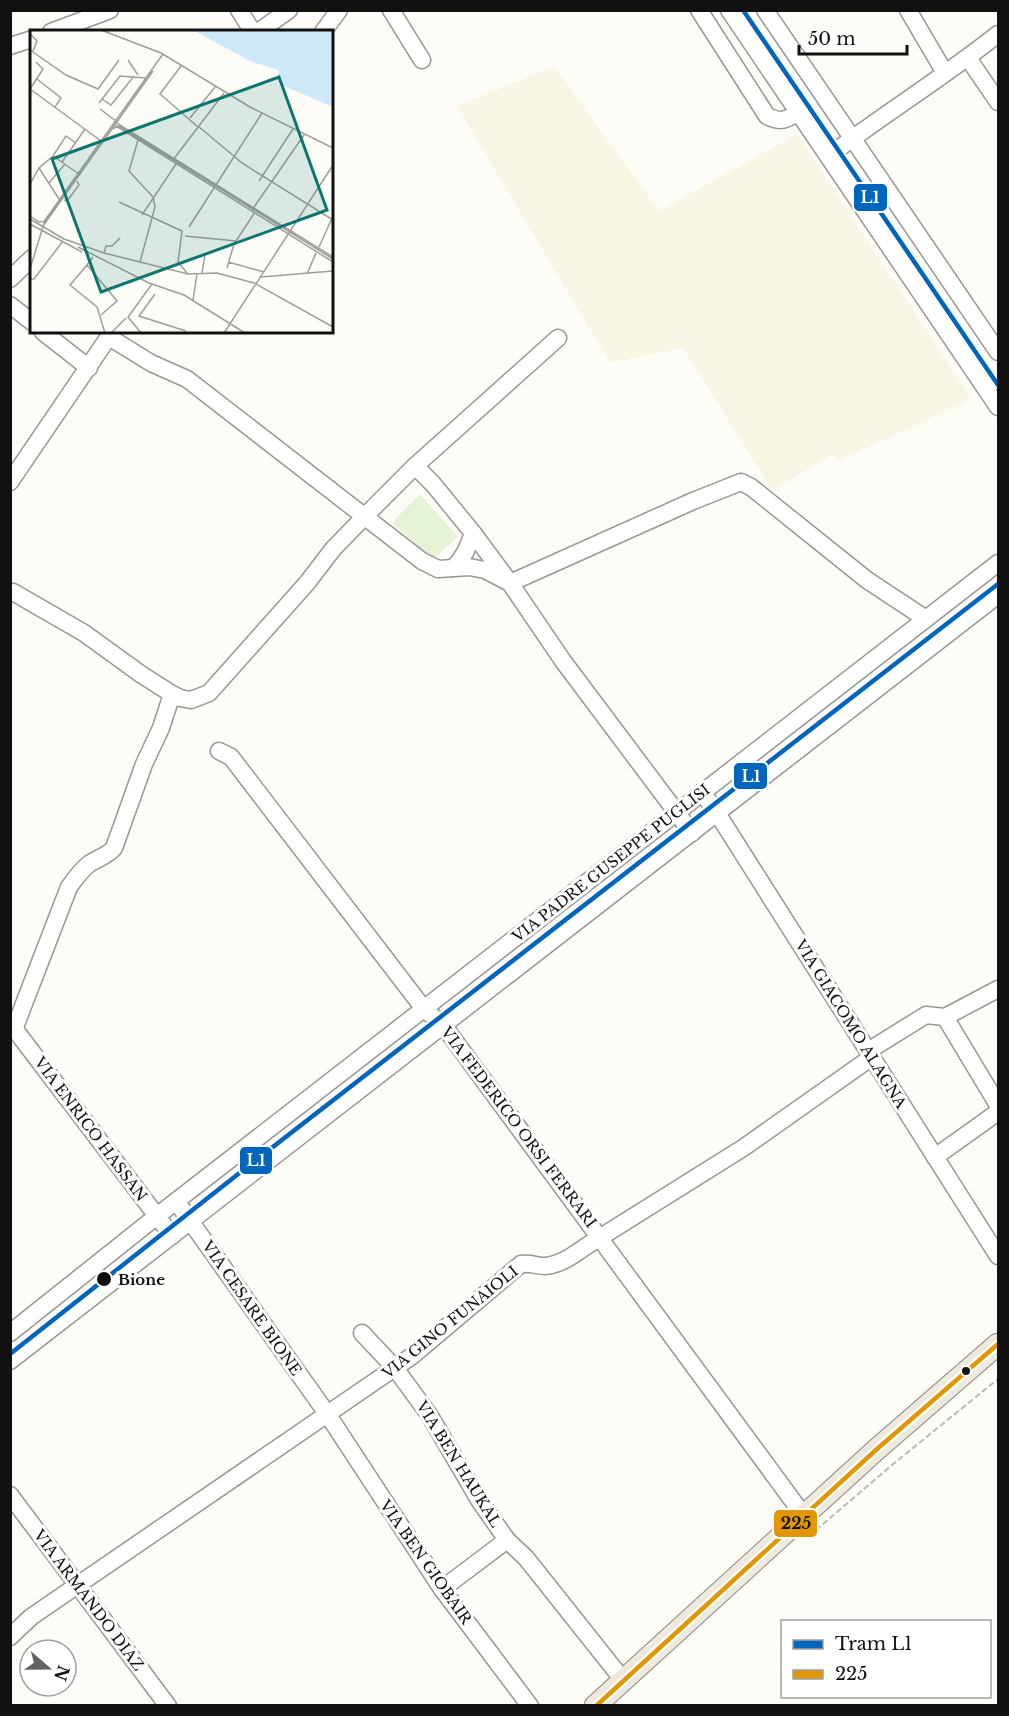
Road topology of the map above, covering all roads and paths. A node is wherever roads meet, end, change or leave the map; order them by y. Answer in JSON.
{"nodes":[{"id":1,"x":110,"y":10,"type":"edge"},
{"id":2,"x":239,"y":10,"type":"edge"},
{"id":3,"x":289,"y":10,"type":"edge"},
{"id":4,"x":339,"y":10,"type":"edge"},
{"id":5,"x":391,"y":10,"type":"edge"},
{"id":6,"x":699,"y":10,"type":"edge"},
{"id":7,"x":729,"y":10,"type":"edge"},
{"id":8,"x":765,"y":10,"type":"edge"},
{"id":9,"x":908,"y":10,"type":"edge"},
{"id":10,"x":56,"y":30,"type":"edge"},
{"id":11,"x":252,"y":30,"type":"edge"},
{"id":12,"x":261,"y":30,"type":"edge"},
{"id":13,"x":324,"y":30,"type":"edge"},
{"id":14,"x":999,"y":34,"type":"edge"},
{"id":15,"x":30,"y":40,"type":"edge"},
{"id":16,"x":10,"y":46,"type":"edge"},
{"id":17,"x":968,"y":58,"type":"junction"},
{"id":18,"x":422,"y":60,"type":"dead end"},
{"id":19,"x":945,"y":73,"type":"junction"},
{"id":20,"x":999,"y":102,"type":"edge"},
{"id":21,"x":799,"y":112,"type":"junction"},
{"id":22,"x":852,"y":138,"type":"junction"},
{"id":23,"x":829,"y":156,"type":"junction"},
{"id":24,"x":30,"y":260,"type":"edge"},
{"id":25,"x":10,"y":279,"type":"edge"},
{"id":26,"x":10,"y":305,"type":"edge"},
{"id":27,"x":30,"y":320,"type":"edge"},
{"id":28,"x":44,"y":333,"type":"edge"},
{"id":29,"x":111,"y":334,"type":"edge"},
{"id":30,"x":558,"y":338,"type":"dead end"},
{"id":31,"x":999,"y":352,"type":"edge"},
{"id":32,"x":89,"y":368,"type":"junction"},
{"id":33,"x":999,"y":407,"type":"edge"},
{"id":34,"x":415,"y":466,"type":"junction"},
{"id":35,"x":10,"y":482,"type":"edge"},
{"id":36,"x":365,"y":516,"type":"junction"},
{"id":37,"x":473,"y":533,"type":"junction"},
{"id":38,"x":999,"y":563,"type":"edge"},
{"id":39,"x":453,"y":568,"type":"junction"},
{"id":40,"x":510,"y":583,"type":"junction"},
{"id":41,"x":10,"y":592,"type":"edge"},
{"id":42,"x":999,"y":595,"type":"edge"},
{"id":43,"x":926,"y":619,"type":"junction"},
{"id":44,"x":172,"y":694,"type":"junction"},
{"id":45,"x":219,"y":751,"type":"dead end"},
{"id":46,"x":702,"y":792,"type":"junction"},
{"id":47,"x":676,"y":812,"type":"junction"},
{"id":48,"x":717,"y":813,"type":"junction"},
{"id":49,"x":692,"y":833,"type":"junction"},
{"id":50,"x":999,"y":989,"type":"edge"},
{"id":51,"x":424,"y":1009,"type":"junction"},
{"id":52,"x":945,"y":1017,"type":"junction"},
{"id":53,"x":13,"y":1025,"type":"edge"},
{"id":54,"x":444,"y":1025,"type":"junction"},
{"id":55,"x":870,"y":1054,"type":"junction"},
{"id":56,"x":999,"y":1105,"type":"edge"},
{"id":57,"x":999,"y":1112,"type":"edge"},
{"id":58,"x":935,"y":1157,"type":"junction"},
{"id":59,"x":176,"y":1201,"type":"junction"},
{"id":60,"x":157,"y":1216,"type":"junction"},
{"id":61,"x":191,"y":1222,"type":"junction"},
{"id":62,"x":172,"y":1236,"type":"junction"},
{"id":63,"x":600,"y":1237,"type":"junction"},
{"id":64,"x":999,"y":1256,"type":"edge"},
{"id":65,"x":362,"y":1332,"type":"dead end"},
{"id":66,"x":10,"y":1333,"type":"edge"},
{"id":67,"x":999,"y":1344,"type":"edge"},
{"id":68,"x":10,"y":1361,"type":"edge"},
{"id":69,"x":395,"y":1368,"type":"junction"},
{"id":70,"x":999,"y":1379,"type":"edge"},
{"id":71,"x":327,"y":1415,"type":"junction"},
{"id":72,"x":10,"y":1495,"type":"edge"},
{"id":73,"x":809,"y":1524,"type":"junction"},
{"id":74,"x":507,"y":1540,"type":"junction"},
{"id":75,"x":77,"y":1586,"type":"junction"},
{"id":76,"x":442,"y":1589,"type":"junction"},
{"id":77,"x":10,"y":1637,"type":"edge"},
{"id":78,"x":623,"y":1680,"type":"junction"},
{"id":79,"x":168,"y":1706,"type":"edge"},
{"id":80,"x":530,"y":1706,"type":"edge"},
{"id":81,"x":595,"y":1706,"type":"edge"}],
"edges":[{"from":1,"to":10,"type":"street"},
{"from":2,"to":11,"type":"street"},
{"from":3,"to":12,"type":"street"},
{"from":4,"to":13,"type":"street"},
{"from":5,"to":18,"type":"street"},
{"from":6,"to":21,"type":"street"},
{"from":7,"to":21,"type":"street"},
{"from":8,"to":22,"type":"street"},
{"from":9,"to":19,"type":"street"},
{"from":14,"to":17,"type":"street"},
{"from":15,"to":16,"type":"street"},
{"from":17,"to":19,"type":"street"},
{"from":17,"to":20,"type":"street"},
{"from":19,"to":22,"type":"street"},
{"from":21,"to":23,"type":"street"},
{"from":22,"to":23,"type":"street"},
{"from":22,"to":31,"type":"street"},
{"from":23,"to":33,"type":"street"},
{"from":24,"to":25,"type":"street"},
{"from":26,"to":27,"type":"street"},
{"from":28,"to":32,"type":"street"},
{"from":29,"to":32,"type":"street"},
{"from":29,"to":36,"type":"street"},
{"from":30,"to":34,"type":"street"},
{"from":32,"to":35,"type":"street"},
{"from":34,"to":36,"type":"street"},
{"from":34,"to":37,"type":"street"},
{"from":36,"to":39,"type":"street"},
{"from":36,"to":44,"type":"street"},
{"from":37,"to":39,"type":"street"},
{"from":37,"to":40,"type":"street"},
{"from":38,"to":43,"type":"street","name":"VIA PADRE GUSEPPE PUGLISI"},
{"from":39,"to":40,"type":"street"},
{"from":40,"to":43,"type":"street"},
{"from":40,"to":47,"type":"street"},
{"from":41,"to":44,"type":"street"},
{"from":42,"to":48,"type":"street","name":"VIA PADRE GUSEPPE PUGLISI"},
{"from":43,"to":46,"type":"street","name":"VIA PADRE GUSEPPE PUGLISI"},
{"from":44,"to":53,"type":"street"},
{"from":45,"to":51,"type":"street","name":"VIA FEDERICO ORSI FERRARI"},
{"from":46,"to":47,"type":"street","name":"VIA PADRE GUSEPPE PUGLISI"},
{"from":46,"to":48,"type":"street","name":"VIA GIACOMO ALAGNA"},
{"from":47,"to":49,"type":"street"},
{"from":47,"to":51,"type":"street","name":"VIA PADRE GUSEPPE PUGLISI"},
{"from":48,"to":49,"type":"street","name":"VIA PADRE GUSEPPE PUGLISI"},
{"from":48,"to":55,"type":"street","name":"VIA GIACOMO ALAGNA"},
{"from":49,"to":54,"type":"street","name":"VIA PADRE GUSEPPE PUGLISI"},
{"from":50,"to":52,"type":"street","name":"VIA GINO FUNAIOLI"},
{"from":51,"to":54,"type":"street","name":"VIA FEDERICO ORSI FERRARI"},
{"from":51,"to":59,"type":"street","name":"VIA PADRE GUSEPPE PUGLISI"},
{"from":52,"to":55,"type":"street","name":"VIA GINO FUNAIOLI"},
{"from":52,"to":56,"type":"street"},
{"from":53,"to":60,"type":"street","name":"VIA ENRICO HASSAN"},
{"from":54,"to":61,"type":"street","name":"VIA PADRE GUSEPPE PUGLISI"},
{"from":54,"to":63,"type":"street","name":"VIA FEDERICO ORSI FERRARI"},
{"from":55,"to":58,"type":"street","name":"VIA GIACOMO ALAGNA"},
{"from":55,"to":63,"type":"street","name":"VIA GINO FUNAIOLI"},
{"from":57,"to":58,"type":"street"},
{"from":58,"to":64,"type":"street","name":"VIA GIACOMO ALAGNA"},
{"from":59,"to":60,"type":"street","name":"VIA PADRE GUSEPPE PUGLISI"},
{"from":59,"to":61,"type":"street","name":"VIA CESARE BIONE"},
{"from":60,"to":62,"type":"street","name":"VIA ENRICO HASSAN"},
{"from":60,"to":66,"type":"street","name":"VIA PADRE GUSEPPE PUGLISI"},
{"from":61,"to":62,"type":"street","name":"VIA PADRE GUSEPPE PUGLISI"},
{"from":61,"to":71,"type":"street","name":"VIA CESARE BIONE"},
{"from":62,"to":68,"type":"street","name":"VIA PADRE GUSEPPE PUGLISI"},
{"from":63,"to":69,"type":"street","name":"VIA GINO FUNAIOLI"},
{"from":63,"to":73,"type":"street","name":"VIA FEDERICO ORSI FERRARI"},
{"from":65,"to":69,"type":"street","name":"VIA BEN HAUKAL"},
{"from":67,"to":73,"type":"main road"},
{"from":69,"to":71,"type":"street","name":"VIA GINO FUNAIOLI"},
{"from":69,"to":74,"type":"street","name":"VIA BEN HAUKAL"},
{"from":70,"to":73,"type":"path"},
{"from":71,"to":75,"type":"street","name":"VIA GINO FUNAIOLI"},
{"from":71,"to":76,"type":"street","name":"VIA BEN GIOBAIR"},
{"from":72,"to":75,"type":"street","name":"VIA ARMANDO DIAZ"},
{"from":73,"to":78,"type":"main road"},
{"from":74,"to":76,"type":"street"},
{"from":74,"to":78,"type":"street","name":"VIA BEN HAUKAL"},
{"from":75,"to":77,"type":"street","name":"VIA GINO FUNAIOLI"},
{"from":75,"to":79,"type":"street","name":"VIA ARMANDO DIAZ"},
{"from":76,"to":80,"type":"street","name":"VIA BEN GIOBAIR"},
{"from":78,"to":81,"type":"main road"}]}
